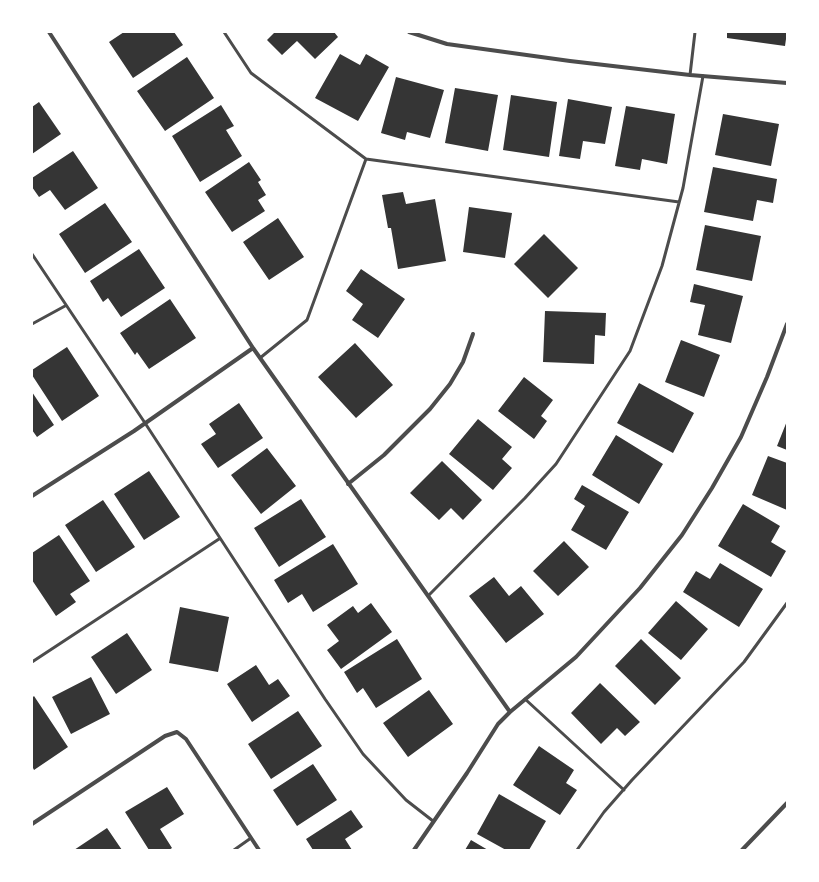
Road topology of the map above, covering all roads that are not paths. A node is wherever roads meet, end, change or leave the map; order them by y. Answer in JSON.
{"nodes":[{"id":1,"x":49,"y":32,"type":"edge"},
{"id":2,"x":224,"y":32,"type":"edge"},
{"id":3,"x":409,"y":32,"type":"edge"},
{"id":4,"x":695,"y":32,"type":"edge"},
{"id":5,"x":690,"y":75,"type":"junction"},
{"id":6,"x":703,"y":76,"type":"junction"},
{"id":7,"x":787,"y":83,"type":"edge"},
{"id":8,"x":366,"y":160,"type":"junction"},
{"id":9,"x":679,"y":202,"type":"junction"},
{"id":10,"x":32,"y":254,"type":"edge"},
{"id":11,"x":66,"y":306,"type":"junction"},
{"id":12,"x":32,"y":324,"type":"edge"},
{"id":13,"x":787,"y":324,"type":"edge"},
{"id":14,"x":473,"y":334,"type":"dead end"},
{"id":15,"x":253,"y":348,"type":"junction"},
{"id":16,"x":260,"y":358,"type":"junction"},
{"id":17,"x":145,"y":423,"type":"junction"},
{"id":18,"x":348,"y":484,"type":"junction"},
{"id":19,"x":32,"y":496,"type":"edge"},
{"id":20,"x":220,"y":539,"type":"junction"},
{"id":21,"x":428,"y":596,"type":"junction"},
{"id":22,"x":787,"y":603,"type":"edge"},
{"id":23,"x":32,"y":662,"type":"edge"},
{"id":24,"x":525,"y":698,"type":"junction"},
{"id":25,"x":510,"y":712,"type":"junction"},
{"id":26,"x":624,"y":790,"type":"junction"},
{"id":27,"x":787,"y":803,"type":"edge"},
{"id":28,"x":433,"y":822,"type":"junction"},
{"id":29,"x":32,"y":824,"type":"edge"},
{"id":30,"x":251,"y":838,"type":"junction"},
{"id":31,"x":234,"y":850,"type":"edge"},
{"id":32,"x":259,"y":850,"type":"edge"},
{"id":33,"x":414,"y":850,"type":"edge"},
{"id":34,"x":576,"y":850,"type":"edge"},
{"id":35,"x":742,"y":850,"type":"edge"}],
"edges":[{"from":1,"to":15,"type":"street"},
{"from":2,"to":8,"type":"lane"},
{"from":3,"to":5,"type":"street"},
{"from":4,"to":5,"type":"lane"},
{"from":5,"to":6,"type":"street"},
{"from":6,"to":7,"type":"street"},
{"from":6,"to":9,"type":"lane"},
{"from":8,"to":9,"type":"lane"},
{"from":8,"to":16,"type":"lane"},
{"from":9,"to":21,"type":"lane"},
{"from":10,"to":11,"type":"lane"},
{"from":11,"to":12,"type":"lane"},
{"from":11,"to":17,"type":"lane"},
{"from":13,"to":24,"type":"street"},
{"from":14,"to":18,"type":"street"},
{"from":15,"to":16,"type":"street"},
{"from":15,"to":17,"type":"street"},
{"from":16,"to":18,"type":"street"},
{"from":17,"to":19,"type":"street"},
{"from":17,"to":20,"type":"lane"},
{"from":18,"to":21,"type":"street"},
{"from":20,"to":23,"type":"lane"},
{"from":20,"to":28,"type":"lane"},
{"from":21,"to":25,"type":"street"},
{"from":22,"to":26,"type":"lane"},
{"from":24,"to":25,"type":"street"},
{"from":24,"to":26,"type":"lane"},
{"from":25,"to":28,"type":"street"},
{"from":26,"to":34,"type":"lane"},
{"from":27,"to":35,"type":"street"},
{"from":28,"to":33,"type":"street"},
{"from":29,"to":30,"type":"street"},
{"from":30,"to":31,"type":"lane"},
{"from":30,"to":32,"type":"street"}]}
